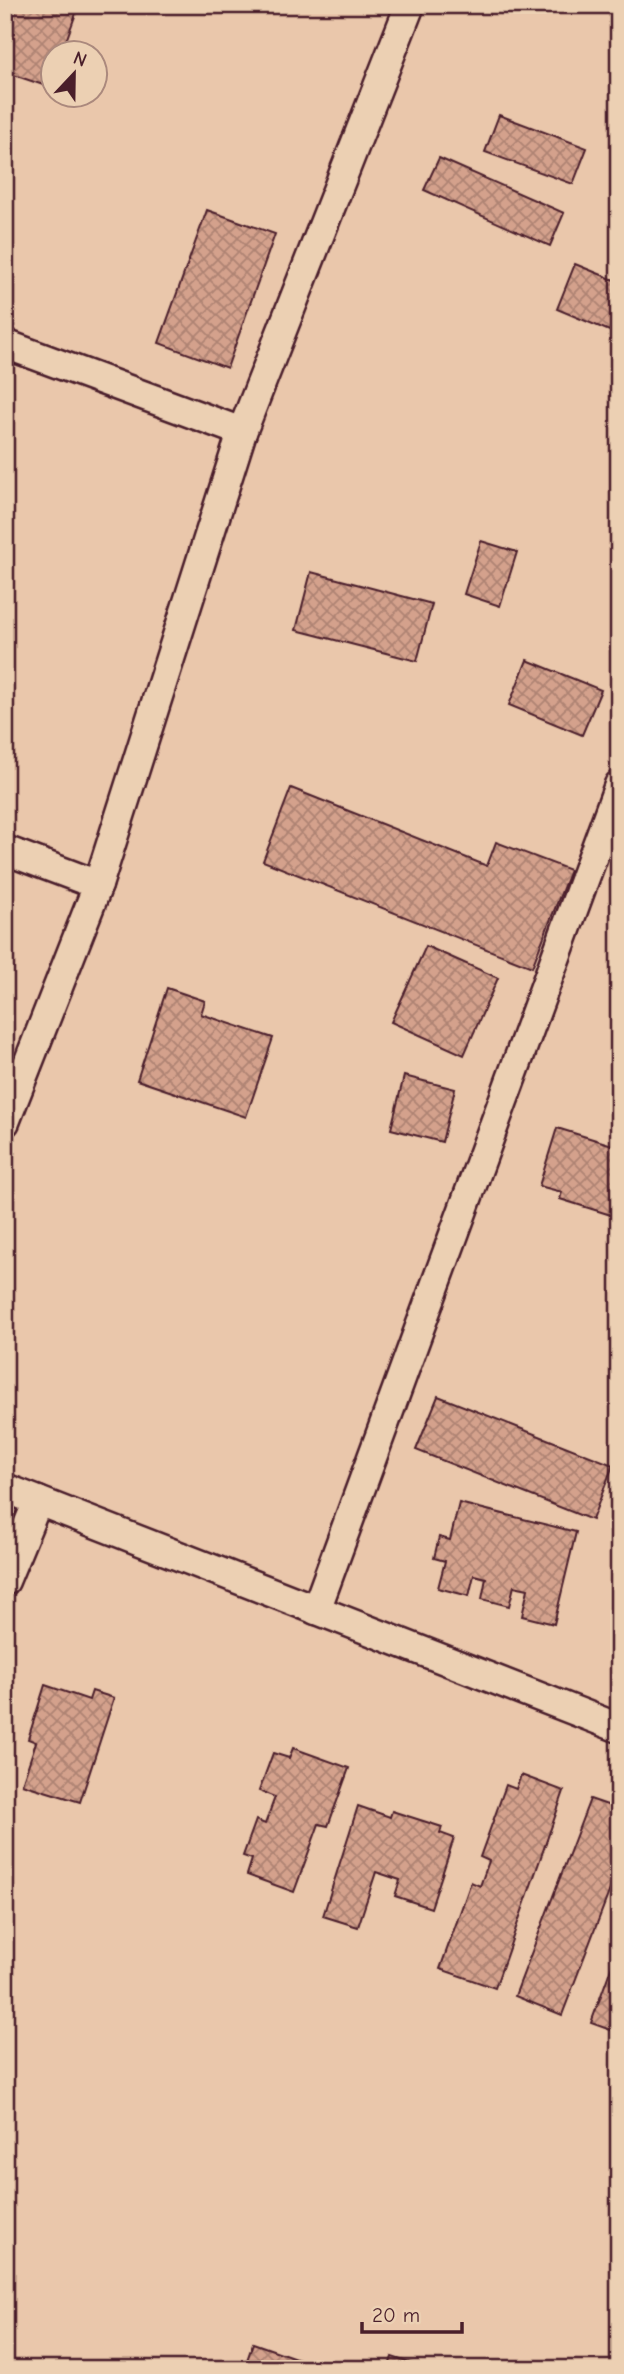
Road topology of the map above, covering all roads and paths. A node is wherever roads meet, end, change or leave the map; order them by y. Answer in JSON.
{"nodes":[{"id":1,"x":410,"y":5,"type":"edge"},
{"id":2,"x":5,"y":344,"type":"edge"},
{"id":3,"x":242,"y":432,"type":"junction"},
{"id":4,"x":619,"y":785,"type":"edge"},
{"id":5,"x":5,"y":850,"type":"edge"},
{"id":6,"x":98,"y":885,"type":"junction"},
{"id":7,"x":5,"y":1122,"type":"edge"},
{"id":8,"x":5,"y":1488,"type":"edge"},
{"id":9,"x":38,"y":1501,"type":"junction"},
{"id":10,"x":5,"y":1581,"type":"edge"},
{"id":11,"x":316,"y":1610,"type":"junction"},
{"id":12,"x":619,"y":1728,"type":"edge"}],
"edges":[{"from":1,"to":3,"type":"street"},
{"from":2,"to":3,"type":"street"},
{"from":3,"to":6,"type":"street"},
{"from":4,"to":11,"type":"street"},
{"from":5,"to":6,"type":"street"},
{"from":6,"to":7,"type":"street"},
{"from":8,"to":9,"type":"street"},
{"from":9,"to":10,"type":"street"},
{"from":9,"to":11,"type":"street"},
{"from":11,"to":12,"type":"street"}]}
